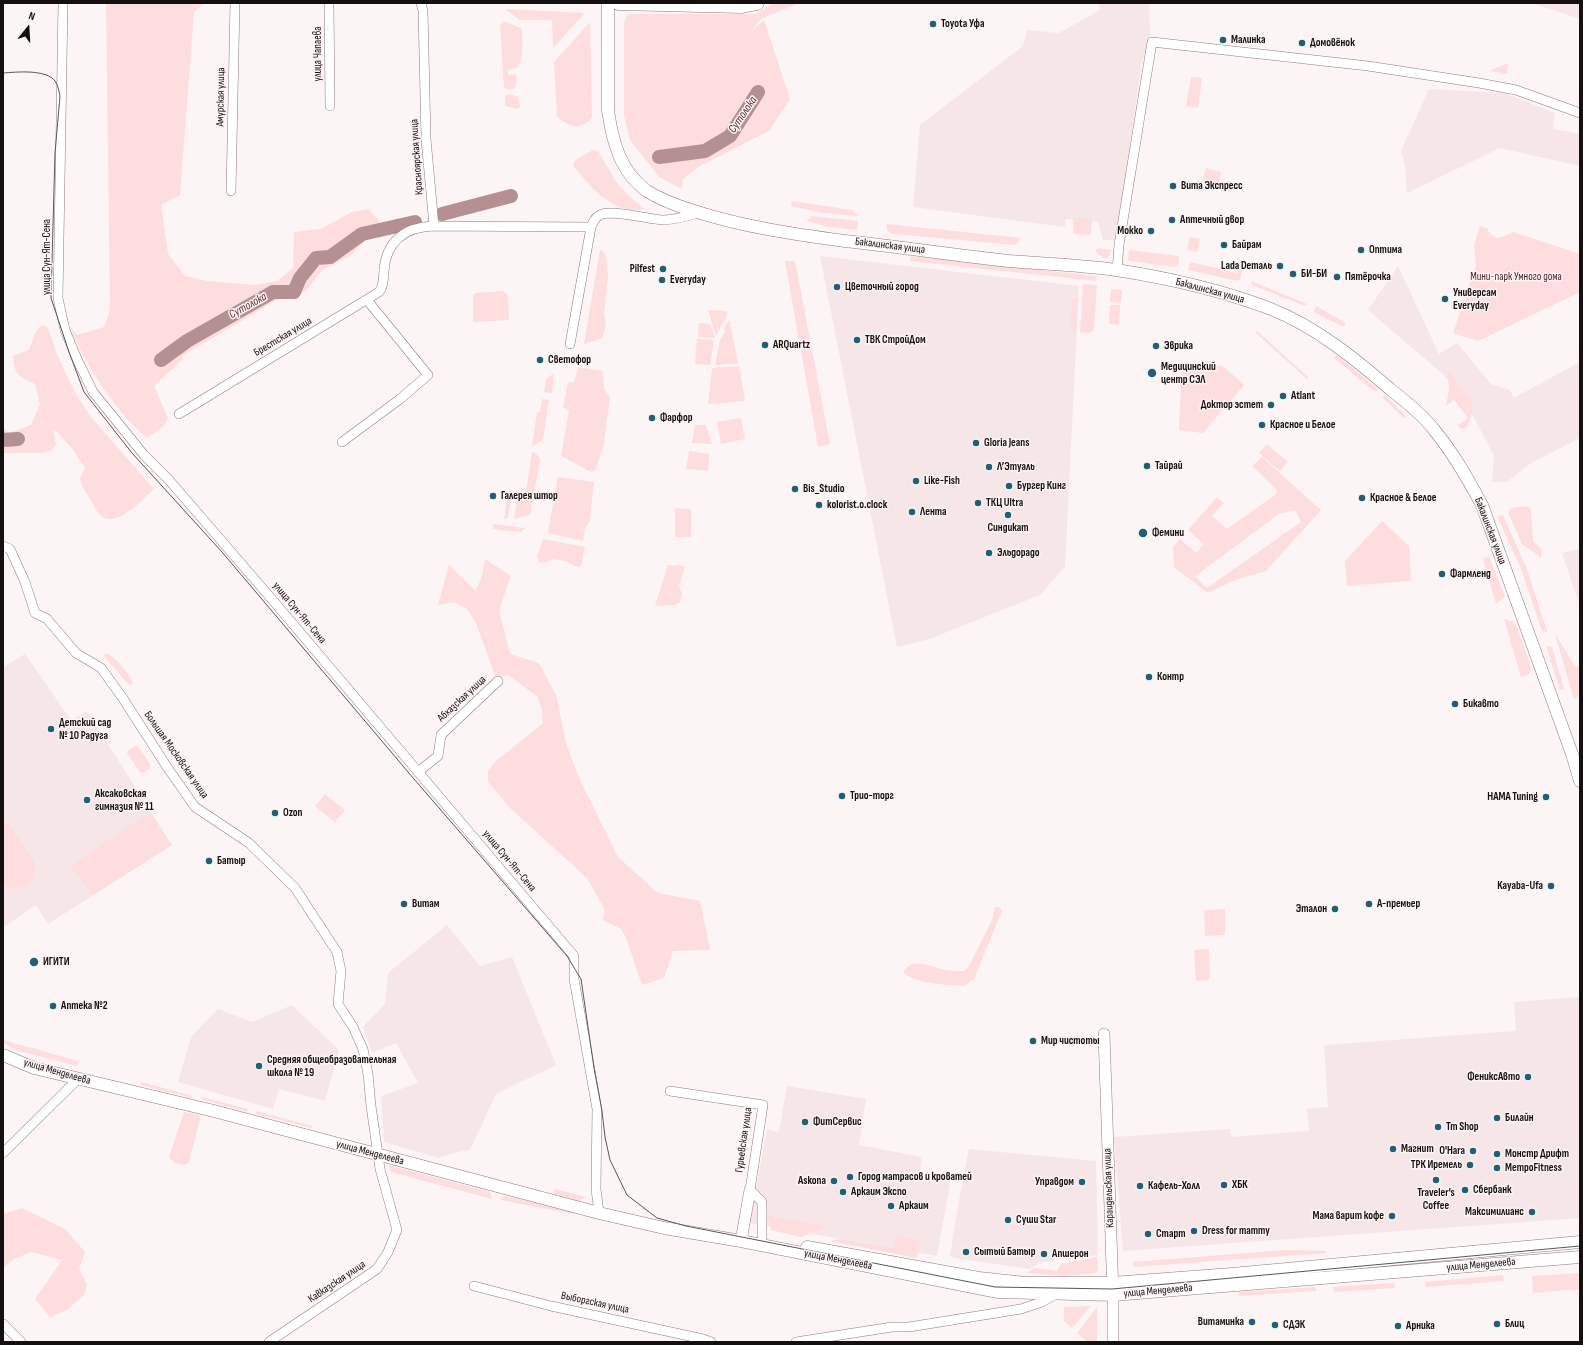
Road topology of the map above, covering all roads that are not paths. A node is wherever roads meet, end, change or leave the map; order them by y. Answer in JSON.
{"nodes":[{"id":1,"x":62,"y":3,"type":"edge"},
{"id":2,"x":235,"y":3,"type":"edge"},
{"id":3,"x":329,"y":3,"type":"edge"},
{"id":4,"x":608,"y":3,"type":"edge"},
{"id":5,"x":618,"y":3,"type":"edge"},
{"id":6,"x":753,"y":4,"type":"edge"},
{"id":7,"x":422,"y":7,"type":"edge"},
{"id":8,"x":330,"y":106,"type":"dead end"},
{"id":9,"x":1580,"y":113,"type":"edge"},
{"id":10,"x":231,"y":191,"type":"dead end"},
{"id":11,"x":699,"y":212,"type":"junction"},
{"id":12,"x":434,"y":226,"type":"junction"},
{"id":13,"x":591,"y":227,"type":"junction"},
{"id":14,"x":1117,"y":270,"type":"junction"},
{"id":15,"x":367,"y":300,"type":"junction"},
{"id":16,"x":570,"y":344,"type":"dead end"},
{"id":17,"x":179,"y":414,"type":"dead end"},
{"id":18,"x":342,"y":442,"type":"dead end"},
{"id":19,"x":3,"y":546,"type":"edge"},
{"id":20,"x":498,"y":681,"type":"dead end"},
{"id":21,"x":418,"y":772,"type":"junction"},
{"id":22,"x":1580,"y":781,"type":"edge"},
{"id":23,"x":1104,"y":1034,"type":"dead end"},
{"id":24,"x":3,"y":1055,"type":"edge"},
{"id":25,"x":78,"y":1079,"type":"junction"},
{"id":26,"x":670,"y":1091,"type":"dead end"},
{"id":27,"x":3,"y":1153,"type":"edge"},
{"id":28,"x":378,"y":1155,"type":"junction"},
{"id":29,"x":750,"y":1190,"type":"junction"},
{"id":30,"x":599,"y":1213,"type":"junction"},
{"id":31,"x":740,"y":1241,"type":"junction"},
{"id":32,"x":762,"y":1242,"type":"junction"},
{"id":33,"x":1580,"y":1242,"type":"edge"},
{"id":34,"x":1580,"y":1257,"type":"edge"},
{"id":35,"x":474,"y":1286,"type":"dead end"},
{"id":36,"x":1060,"y":1288,"type":"junction"},
{"id":37,"x":1112,"y":1289,"type":"junction"},
{"id":38,"x":3,"y":1324,"type":"edge"},
{"id":39,"x":21,"y":1342,"type":"edge"},
{"id":40,"x":269,"y":1342,"type":"edge"},
{"id":41,"x":711,"y":1342,"type":"edge"},
{"id":42,"x":796,"y":1342,"type":"edge"},
{"id":43,"x":1113,"y":1342,"type":"edge"}],
"edges":[{"from":1,"to":21,"type":"street","name":"улица Сун-Ят-Сена"},
{"from":2,"to":10,"type":"street","name":"Амурская улица"},
{"from":3,"to":8,"type":"street","name":"улица Чапаева"},
{"from":4,"to":11,"type":"main road","name":"Бакалинская улица"},
{"from":5,"to":6,"type":"main road"},
{"from":7,"to":12,"type":"street","name":"Красноярская улица"},
{"from":9,"to":14,"type":"street"},
{"from":11,"to":13,"type":"street"},
{"from":11,"to":14,"type":"main road","name":"Бакалинская улица"},
{"from":12,"to":13,"type":"street"},
{"from":12,"to":15,"type":"street","name":"Брестская улица"},
{"from":13,"to":16,"type":"street"},
{"from":14,"to":22,"type":"main road","name":"Бакалинская улица"},
{"from":15,"to":17,"type":"street","name":"Брестская улица"},
{"from":15,"to":18,"type":"street"},
{"from":19,"to":28,"type":"street","name":"Большая Московская улица"},
{"from":20,"to":21,"type":"street","name":"Абхазская улица"},
{"from":21,"to":30,"type":"street","name":"улица Сун-Ят-Сена"},
{"from":23,"to":37,"type":"street","name":"Караидельская улица"},
{"from":24,"to":25,"type":"main road","name":"улица Менделеева"},
{"from":25,"to":27,"type":"street"},
{"from":25,"to":28,"type":"main road","name":"улица Менделеева"},
{"from":26,"to":29,"type":"street","name":"Гурьевская улица"},
{"from":28,"to":30,"type":"main road","name":"улица Менделеева"},
{"from":28,"to":40,"type":"street","name":"Кавказская улица"},
{"from":29,"to":31,"type":"street"},
{"from":29,"to":32,"type":"street"},
{"from":30,"to":31,"type":"main road","name":"улица Менделеева"},
{"from":31,"to":32,"type":"main road","name":"улица Менделеева"},
{"from":31,"to":36,"type":"main road","name":"улица Менделеева"},
{"from":32,"to":36,"type":"main road","name":"улица Менделеева"},
{"from":33,"to":37,"type":"main road","name":"улица Менделеева"},
{"from":34,"to":37,"type":"main road","name":"улица Менделеева"},
{"from":35,"to":41,"type":"street","name":"Выборгская улица"},
{"from":36,"to":37,"type":"main road","name":"улица Менделеева"},
{"from":36,"to":42,"type":"street"},
{"from":37,"to":43,"type":"street","name":"Караидельская улица"},
{"from":38,"to":39,"type":"street"}]}
